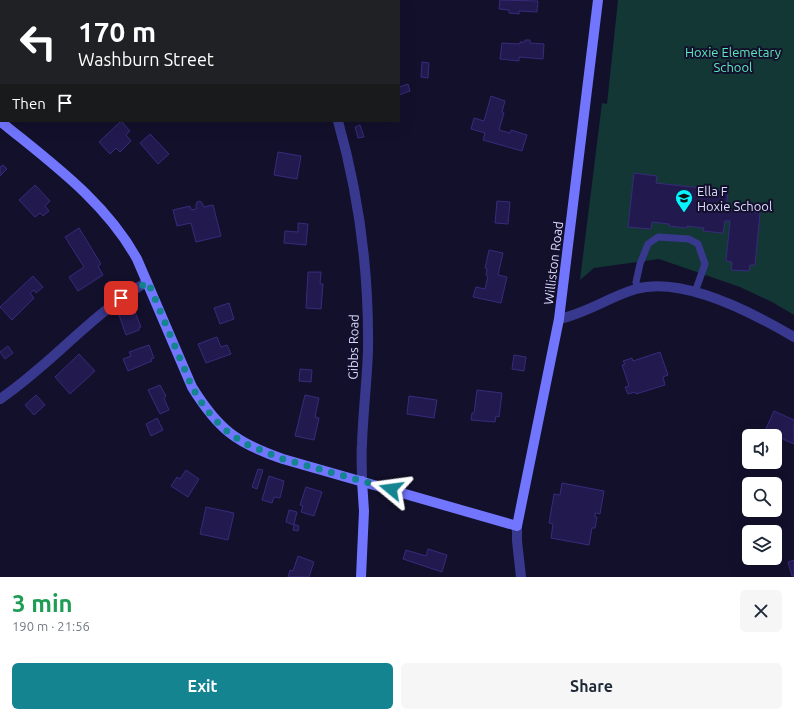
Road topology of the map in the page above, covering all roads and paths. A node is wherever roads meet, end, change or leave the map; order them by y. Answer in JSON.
{"nodes":[{"id":1,"x":598,"y":0,"type":"edge"},
{"id":2,"x":1,"y":122,"type":"edge"},
{"id":3,"x":338,"y":122,"type":"edge"},
{"id":4,"x":148,"y":282,"type":"junction"},
{"id":5,"x":638,"y":289,"type":"junction"},
{"id":6,"x":694,"y":292,"type":"junction"},
{"id":7,"x":559,"y":319,"type":"junction"},
{"id":8,"x":794,"y":338,"type":"edge"},
{"id":9,"x":0,"y":400,"type":"edge"},
{"id":10,"x":362,"y":481,"type":"junction"},
{"id":11,"x":517,"y":526,"type":"junction"},
{"id":12,"x":361,"y":577,"type":"edge"},
{"id":13,"x":522,"y":577,"type":"edge"}],
"edges":[{"from":1,"to":7,"type":"street","name":"Williston Road"},
{"from":2,"to":4,"type":"street"},
{"from":3,"to":10,"type":"street","name":"Gibbs Road"},
{"from":4,"to":9,"type":"street"},
{"from":4,"to":10,"type":"street"},
{"from":5,"to":6,"type":"street"},
{"from":5,"to":6,"type":"lane"},
{"from":5,"to":7,"type":"street"},
{"from":6,"to":8,"type":"street"},
{"from":7,"to":11,"type":"street","name":"Williston Road"},
{"from":10,"to":11,"type":"street"},
{"from":10,"to":12,"type":"street","name":"Gibbs Road"},
{"from":11,"to":13,"type":"street"}]}
